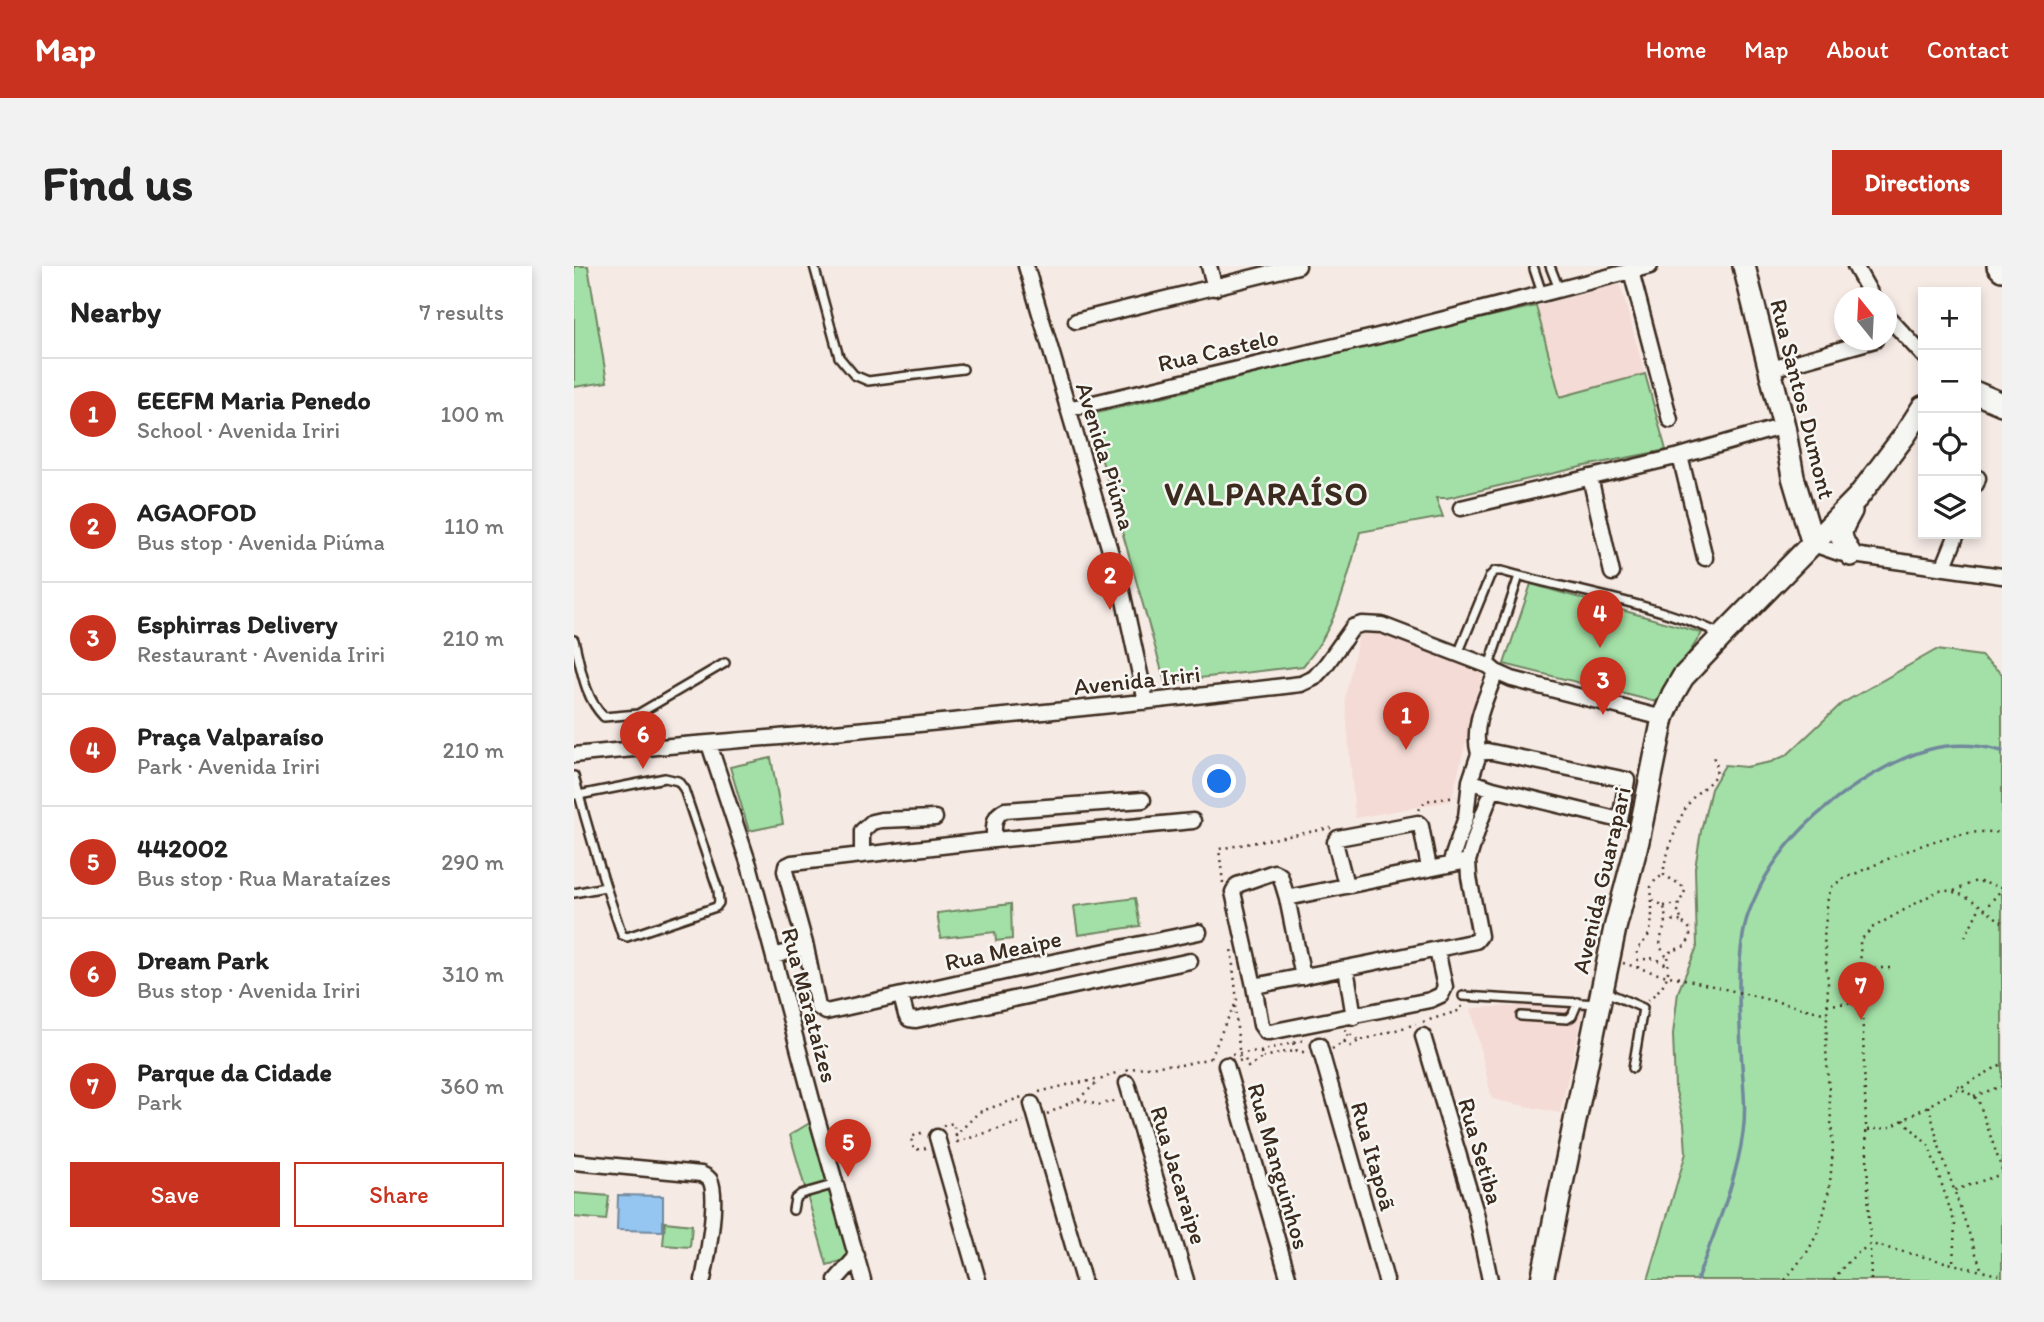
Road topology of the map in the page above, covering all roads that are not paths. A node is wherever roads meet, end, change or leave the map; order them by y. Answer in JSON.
{"nodes":[{"id":1,"x":814,"y":266,"type":"edge"},
{"id":2,"x":1026,"y":266,"type":"edge"},
{"id":3,"x":1209,"y":266,"type":"edge"},
{"id":4,"x":1298,"y":266,"type":"edge"},
{"id":5,"x":1550,"y":266,"type":"edge"},
{"id":6,"x":1650,"y":266,"type":"edge"},
{"id":7,"x":1744,"y":266,"type":"edge"},
{"id":8,"x":1855,"y":266,"type":"edge"},
{"id":9,"x":1998,"y":266,"type":"edge"},
{"id":10,"x":1534,"y":269,"type":"dead end"},
{"id":11,"x":2002,"y":270,"type":"edge"},
{"id":12,"x":1631,"y":271,"type":"junction"},
{"id":13,"x":1867,"y":287,"type":"edge"},
{"id":14,"x":1215,"y":288,"type":"junction"},
{"id":15,"x":1559,"y":290,"type":"junction"},
{"id":16,"x":1542,"y":294,"type":"junction"},
{"id":17,"x":1076,"y":321,"type":"dead end"},
{"id":18,"x":1897,"y":336,"type":"edge"},
{"id":19,"x":1839,"y":350,"type":"edge"},
{"id":20,"x":1918,"y":351,"type":"edge"},
{"id":21,"x":963,"y":369,"type":"dead end"},
{"id":22,"x":1771,"y":369,"type":"junction"},
{"id":23,"x":1981,"y":395,"type":"edge"},
{"id":24,"x":2002,"y":404,"type":"edge"},
{"id":25,"x":1068,"y":409,"type":"junction"},
{"id":26,"x":1919,"y":413,"type":"edge"},
{"id":27,"x":1670,"y":420,"type":"dead end"},
{"id":28,"x":1784,"y":426,"type":"junction"},
{"id":29,"x":1680,"y":456,"type":"junction"},
{"id":30,"x":1590,"y":477,"type":"junction"},
{"id":31,"x":1461,"y":508,"type":"dead end"},
{"id":32,"x":1846,"y":510,"type":"junction"},
{"id":33,"x":1805,"y":521,"type":"junction"},
{"id":34,"x":1955,"y":539,"type":"edge"},
{"id":35,"x":1813,"y":544,"type":"junction"},
{"id":36,"x":1851,"y":555,"type":"junction"},
{"id":37,"x":1705,"y":558,"type":"dead end"},
{"id":38,"x":1944,"y":566,"type":"junction"},
{"id":39,"x":1612,"y":573,"type":"dead end"},
{"id":40,"x":1519,"y":576,"type":"junction"},
{"id":41,"x":2002,"y":576,"type":"edge"},
{"id":42,"x":1723,"y":635,"type":"junction"},
{"id":43,"x":574,"y":640,"type":"edge"},
{"id":44,"x":1458,"y":655,"type":"junction"},
{"id":45,"x":725,"y":663,"type":"dead end"},
{"id":46,"x":1492,"y":669,"type":"junction"},
{"id":47,"x":1146,"y":702,"type":"junction"},
{"id":48,"x":1663,"y":718,"type":"junction"},
{"id":49,"x":709,"y":744,"type":"junction"},
{"id":50,"x":1479,"y":754,"type":"junction"},
{"id":51,"x":574,"y":755,"type":"edge"},
{"id":52,"x":574,"y":776,"type":"edge"},
{"id":53,"x":1627,"y":780,"type":"junction"},
{"id":54,"x":1470,"y":781,"type":"junction"},
{"id":55,"x":1650,"y":785,"type":"junction"},
{"id":56,"x":1493,"y":789,"type":"junction"},
{"id":57,"x":576,"y":795,"type":"edge"},
{"id":58,"x":1143,"y":800,"type":"dead end"},
{"id":59,"x":935,"y":818,"type":"dead end"},
{"id":60,"x":1620,"y":820,"type":"junction"},
{"id":61,"x":1193,"y":821,"type":"dead end"},
{"id":62,"x":1641,"y":823,"type":"junction"},
{"id":63,"x":994,"y":841,"type":"junction"},
{"id":64,"x":862,"y":854,"type":"junction"},
{"id":65,"x":1468,"y":861,"type":"junction"},
{"id":66,"x":1450,"y":864,"type":"junction"},
{"id":67,"x":1429,"y":868,"type":"junction"},
{"id":68,"x":1346,"y":885,"type":"junction"},
{"id":69,"x":606,"y":887,"type":"junction"},
{"id":70,"x":574,"y":893,"type":"edge"},
{"id":71,"x":1287,"y":898,"type":"junction"},
{"id":72,"x":1199,"y":932,"type":"dead end"},
{"id":73,"x":806,"y":947,"type":"junction"},
{"id":74,"x":1437,"y":950,"type":"junction"},
{"id":75,"x":774,"y":956,"type":"junction"},
{"id":76,"x":1190,"y":961,"type":"dead end"},
{"id":77,"x":1346,"y":968,"type":"junction"},
{"id":78,"x":1303,"y":976,"type":"junction"},
{"id":79,"x":1254,"y":986,"type":"junction"},
{"id":80,"x":901,"y":996,"type":"junction"},
{"id":81,"x":1464,"y":996,"type":"road end"},
{"id":82,"x":1593,"y":999,"type":"junction"},
{"id":83,"x":1521,"y":1016,"type":"dead end"},
{"id":84,"x":1354,"y":1017,"type":"junction"},
{"id":85,"x":1423,"y":1035,"type":"dead end"},
{"id":86,"x":1317,"y":1041,"type":"road end"},
{"id":87,"x":1226,"y":1058,"type":"road end"},
{"id":88,"x":1633,"y":1068,"type":"dead end"},
{"id":89,"x":1129,"y":1089,"type":"road end"},
{"id":90,"x":1034,"y":1111,"type":"road end"},
{"id":91,"x":938,"y":1141,"type":"road end"},
{"id":92,"x":574,"y":1162,"type":"edge"},
{"id":93,"x":836,"y":1184,"type":"junction"},
{"id":94,"x":793,"y":1210,"type":"dead end"},
{"id":95,"x":857,"y":1256,"type":"junction"},
{"id":96,"x":703,"y":1280,"type":"edge"},
{"id":97,"x":836,"y":1280,"type":"edge"},
{"id":98,"x":863,"y":1280,"type":"edge"},
{"id":99,"x":978,"y":1280,"type":"edge"},
{"id":100,"x":1083,"y":1280,"type":"edge"},
{"id":101,"x":1186,"y":1280,"type":"edge"},
{"id":102,"x":1289,"y":1280,"type":"edge"},
{"id":103,"x":1386,"y":1280,"type":"edge"},
{"id":104,"x":1490,"y":1280,"type":"edge"},
{"id":105,"x":1542,"y":1280,"type":"edge"}],
"edges":[{"from":1,"to":21,"type":"lane"},
{"from":2,"to":25,"type":"street","name":"Avenida Piúma"},
{"from":3,"to":14,"type":"street"},
{"from":4,"to":14,"type":"street"},
{"from":5,"to":15,"type":"lane"},
{"from":6,"to":12,"type":"street","name":"Rua Castelo"},
{"from":7,"to":22,"type":"street","name":"Rua Santos Dumont"},
{"from":8,"to":13,"type":"street"},
{"from":9,"to":11,"type":"street"},
{"from":10,"to":16,"type":"lane"},
{"from":12,"to":15,"type":"street","name":"Rua Castelo"},
{"from":12,"to":27,"type":"street"},
{"from":14,"to":17,"type":"street"},
{"from":15,"to":16,"type":"street","name":"Rua Castelo"},
{"from":16,"to":25,"type":"street","name":"Rua Castelo"},
{"from":18,"to":20,"type":"street"},
{"from":19,"to":22,"type":"street"},
{"from":22,"to":28,"type":"street","name":"Rua Santos Dumont"},
{"from":23,"to":24,"type":"street"},
{"from":25,"to":47,"type":"street","name":"Avenida Piúma"},
{"from":26,"to":32,"type":"street"},
{"from":28,"to":29,"type":"street"},
{"from":28,"to":33,"type":"street","name":"Rua Santos Dumont"},
{"from":29,"to":30,"type":"street"},
{"from":29,"to":37,"type":"street"},
{"from":30,"to":31,"type":"street"},
{"from":30,"to":39,"type":"street"},
{"from":32,"to":33,"type":"street"},
{"from":32,"to":35,"type":"street","name":"Avenida Guarapari"},
{"from":32,"to":36,"type":"street"},
{"from":33,"to":35,"type":"street","name":"Rua Santos Dumont"},
{"from":34,"to":38,"type":"street"},
{"from":35,"to":36,"type":"street"},
{"from":35,"to":42,"type":"street","name":"Avenida Guarapari"},
{"from":36,"to":38,"type":"street"},
{"from":38,"to":41,"type":"street"},
{"from":40,"to":42,"type":"lane"},
{"from":40,"to":44,"type":"lane"},
{"from":40,"to":46,"type":"lane"},
{"from":42,"to":48,"type":"street","name":"Avenida Guarapari"},
{"from":43,"to":45,"type":"lane"},
{"from":44,"to":46,"type":"street","name":"Avenida Iriri"},
{"from":44,"to":47,"type":"street","name":"Avenida Iriri"},
{"from":46,"to":48,"type":"street","name":"Avenida Iriri"},
{"from":46,"to":50,"type":"street"},
{"from":47,"to":49,"type":"street","name":"Avenida Iriri"},
{"from":48,"to":55,"type":"street","name":"Avenida Guarapari"},
{"from":49,"to":51,"type":"street","name":"Avenida Iriri"},
{"from":49,"to":75,"type":"street","name":"Rua Marataízes"},
{"from":50,"to":53,"type":"street"},
{"from":50,"to":54,"type":"street"},
{"from":52,"to":57,"type":"lane"},
{"from":53,"to":55,"type":"street"},
{"from":53,"to":60,"type":"street"},
{"from":54,"to":56,"type":"street"},
{"from":54,"to":66,"type":"street"},
{"from":55,"to":62,"type":"street","name":"Avenida Guarapari"},
{"from":56,"to":60,"type":"street"},
{"from":56,"to":65,"type":"street"},
{"from":57,"to":69,"type":"lane"},
{"from":57,"to":69,"type":"lane"},
{"from":58,"to":63,"type":"street"},
{"from":59,"to":64,"type":"street"},
{"from":60,"to":62,"type":"street"},
{"from":61,"to":63,"type":"street"},
{"from":62,"to":82,"type":"street","name":"Avenida Guarapari"},
{"from":63,"to":64,"type":"street"},
{"from":64,"to":73,"type":"street"},
{"from":65,"to":66,"type":"street"},
{"from":65,"to":74,"type":"street"},
{"from":66,"to":67,"type":"street"},
{"from":67,"to":68,"type":"street"},
{"from":67,"to":68,"type":"street"},
{"from":68,"to":71,"type":"street"},
{"from":69,"to":70,"type":"lane"},
{"from":71,"to":78,"type":"street"},
{"from":71,"to":79,"type":"street"},
{"from":72,"to":80,"type":"street","name":"Rua Meaipe"},
{"from":73,"to":75,"type":"street"},
{"from":73,"to":80,"type":"street","name":"Rua Meaipe"},
{"from":74,"to":77,"type":"street"},
{"from":74,"to":84,"type":"street"},
{"from":75,"to":93,"type":"street","name":"Rua Marataízes"},
{"from":76,"to":80,"type":"street"},
{"from":77,"to":78,"type":"street"},
{"from":77,"to":84,"type":"street"},
{"from":78,"to":79,"type":"street"},
{"from":79,"to":84,"type":"street"},
{"from":81,"to":82,"type":"lane"},
{"from":82,"to":83,"type":"lane"},
{"from":82,"to":88,"type":"lane"},
{"from":82,"to":105,"type":"street","name":"Avenida Guarapari"},
{"from":85,"to":104,"type":"street","name":"Rua Setiba"},
{"from":86,"to":103,"type":"street","name":"Rua Itapoã"},
{"from":87,"to":102,"type":"street","name":"Rua Manguinhos"},
{"from":89,"to":101,"type":"street","name":"Rua Jacaraipe"},
{"from":90,"to":100,"type":"street"},
{"from":91,"to":99,"type":"street"},
{"from":92,"to":96,"type":"street"},
{"from":93,"to":94,"type":"lane"},
{"from":93,"to":95,"type":"street","name":"Rua Marataízes"},
{"from":95,"to":97,"type":"street"},
{"from":95,"to":98,"type":"street","name":"Rua Marataízes"}]}
